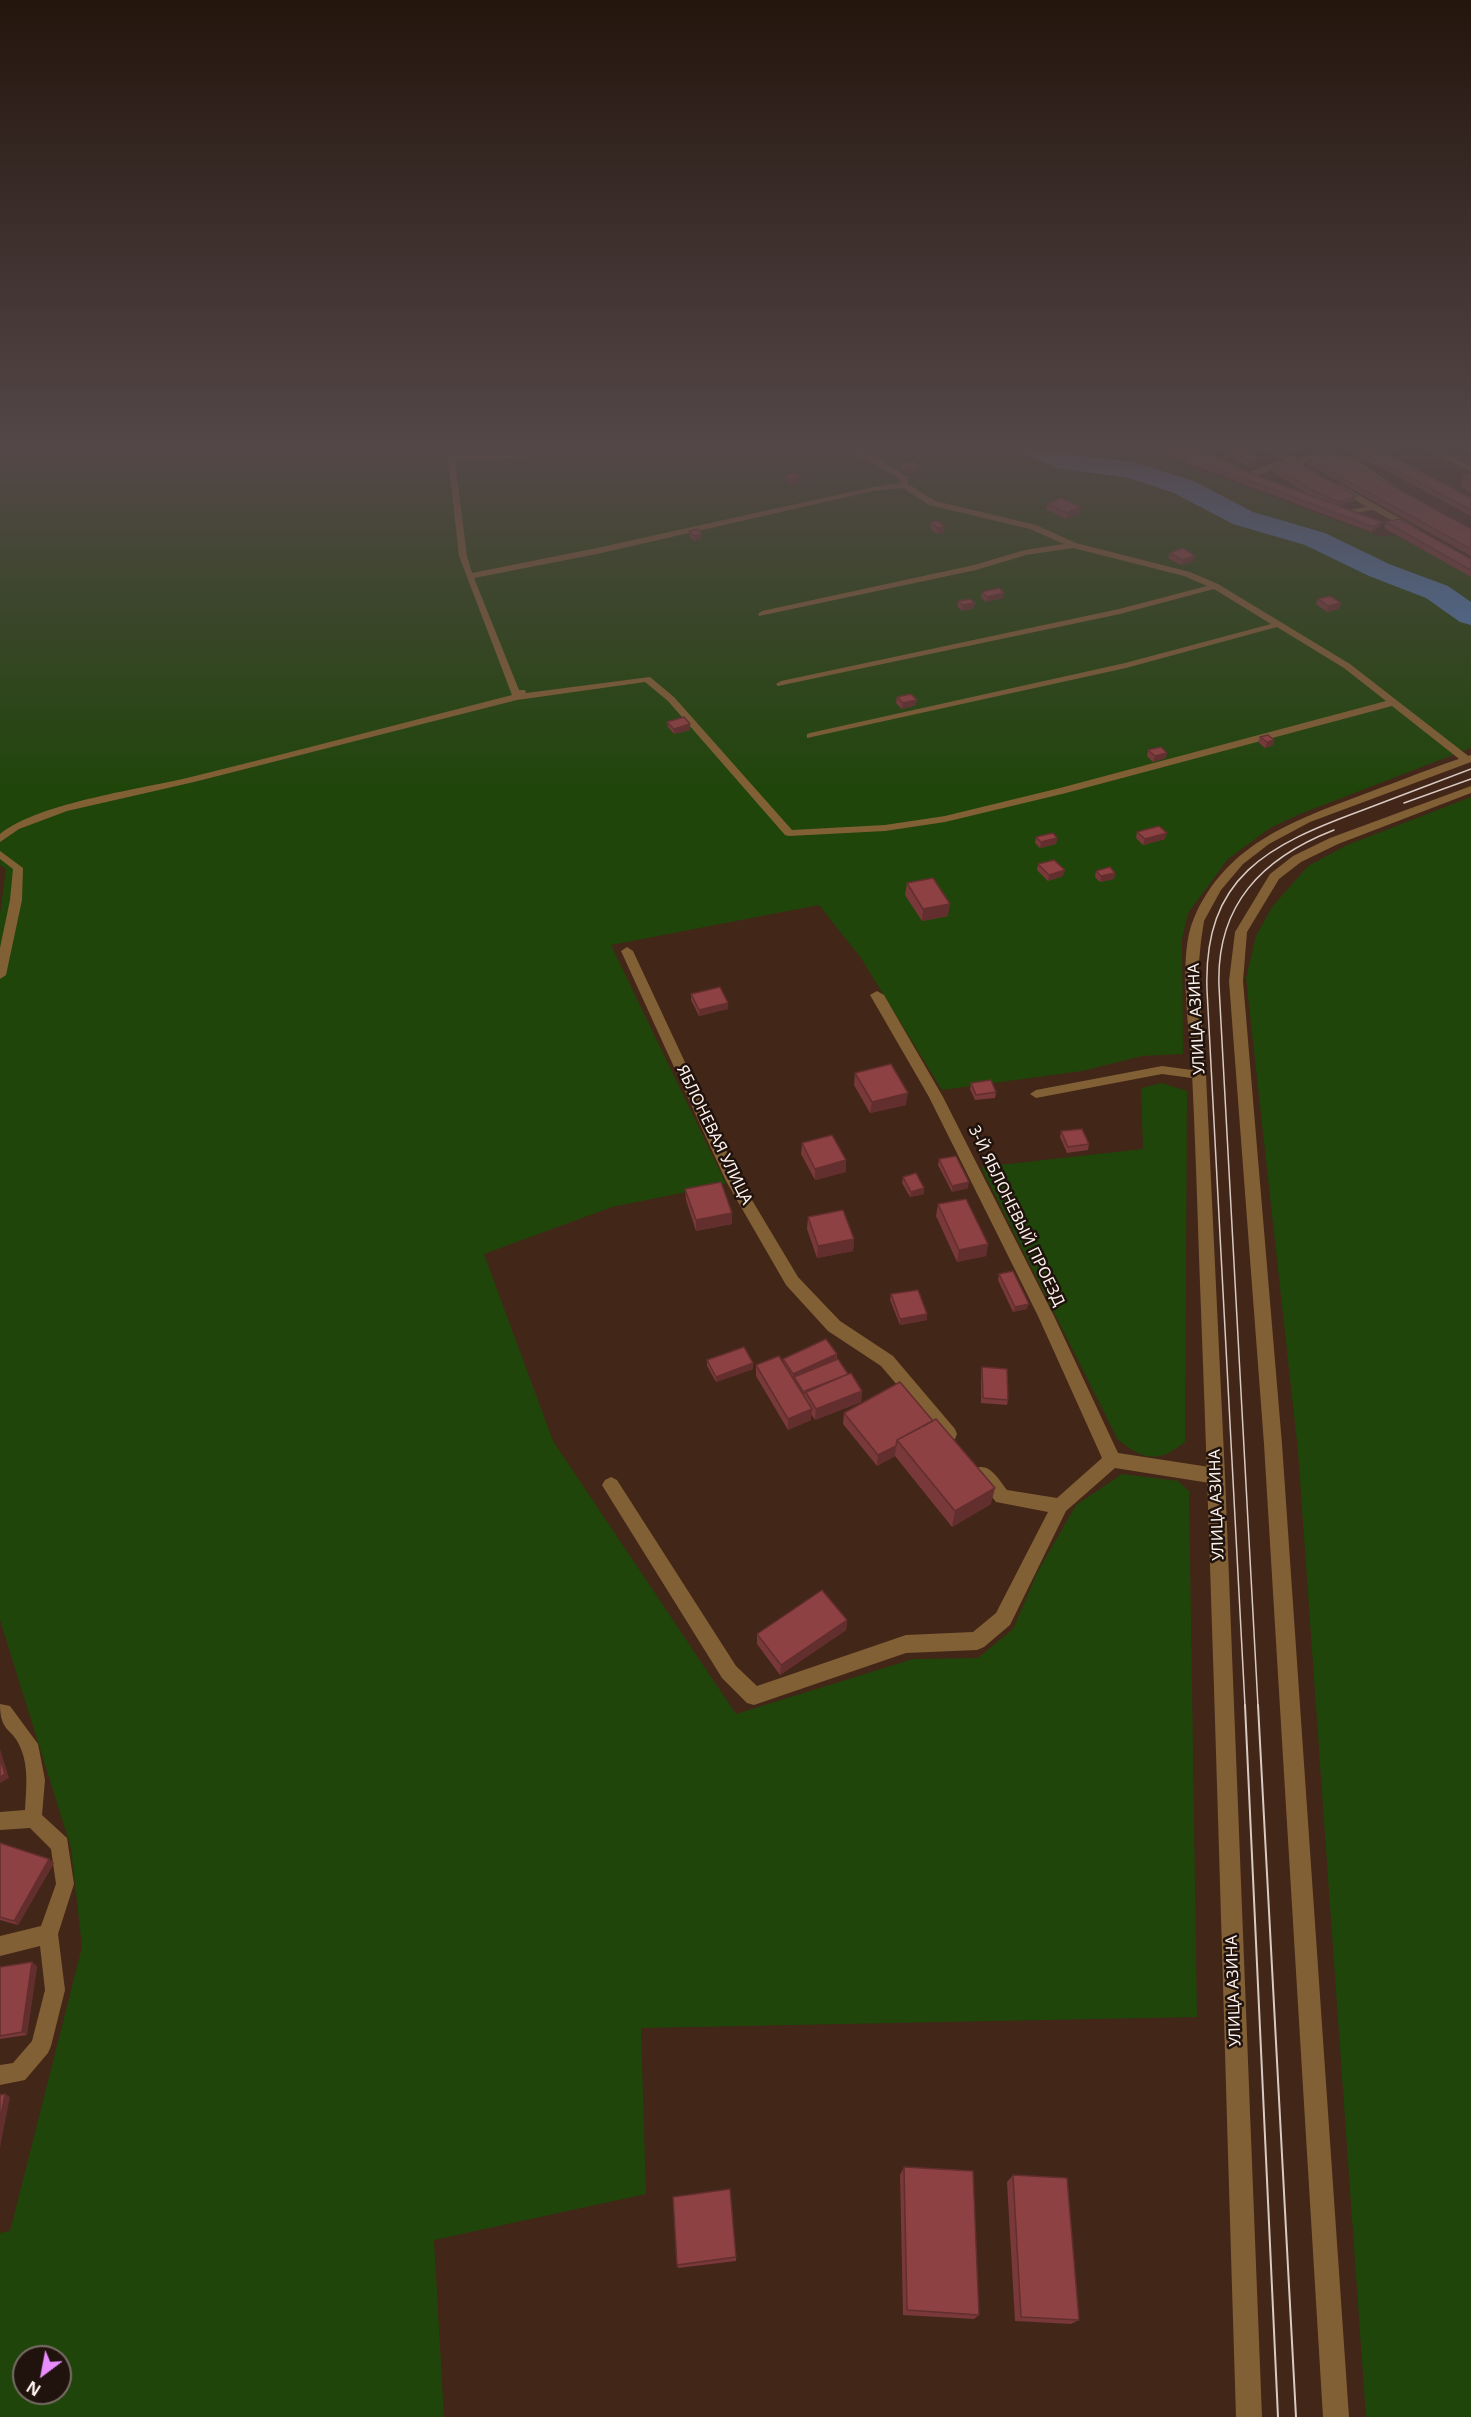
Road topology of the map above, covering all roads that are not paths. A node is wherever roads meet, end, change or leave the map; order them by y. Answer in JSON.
{"nodes":[{"id":1,"x":464,"y":560,"type":"edge"},
{"id":2,"x":549,"y":560,"type":"edge"},
{"id":3,"x":1001,"y":560,"type":"edge"},
{"id":4,"x":1131,"y":560,"type":"edge"},
{"id":5,"x":469,"y":576,"type":"junction"},
{"id":6,"x":1215,"y":586,"type":"junction"},
{"id":7,"x":762,"y":614,"type":"dead end"},
{"id":8,"x":1279,"y":624,"type":"junction"},
{"id":9,"x":781,"y":684,"type":"dead end"},
{"id":10,"x":520,"y":694,"type":"junction"},
{"id":11,"x":1391,"y":703,"type":"junction"},
{"id":12,"x":810,"y":736,"type":"dead end"},
{"id":13,"x":1469,"y":759,"type":"edge"},
{"id":14,"x":1471,"y":789,"type":"edge"},
{"id":15,"x":0,"y":839,"type":"edge"},
{"id":16,"x":0,"y":854,"type":"edge"},
{"id":17,"x":627,"y":951,"type":"dead end"},
{"id":18,"x":0,"y":975,"type":"edge"},
{"id":19,"x":877,"y":994,"type":"dead end"},
{"id":20,"x":1199,"y":1075,"type":"junction"},
{"id":21,"x":1036,"y":1094,"type":"dead end"},
{"id":22,"x":956,"y":1443,"type":"edge"},
{"id":23,"x":1112,"y":1460,"type":"junction"},
{"id":24,"x":971,"y":1461,"type":"edge"},
{"id":25,"x":1216,"y":1476,"type":"junction"},
{"id":26,"x":611,"y":1485,"type":"dead end"},
{"id":27,"x":1060,"y":1506,"type":"junction"},
{"id":28,"x":0,"y":1712,"type":"edge"},
{"id":29,"x":33,"y":1819,"type":"junction"},
{"id":30,"x":0,"y":1821,"type":"edge"},
{"id":31,"x":48,"y":1934,"type":"junction"},
{"id":32,"x":0,"y":1946,"type":"edge"},
{"id":33,"x":0,"y":2075,"type":"edge"},
{"id":34,"x":1249,"y":2417,"type":"edge"},
{"id":35,"x":1336,"y":2417,"type":"edge"}],
"edges":[{"from":1,"to":5,"type":"lane"},
{"from":2,"to":5,"type":"lane"},
{"from":3,"to":7,"type":"lane"},
{"from":4,"to":6,"type":"lane"},
{"from":5,"to":10,"type":"lane"},
{"from":6,"to":8,"type":"lane"},
{"from":6,"to":9,"type":"lane"},
{"from":8,"to":11,"type":"lane"},
{"from":8,"to":12,"type":"lane"},
{"from":10,"to":11,"type":"lane"},
{"from":10,"to":15,"type":"lane"},
{"from":11,"to":13,"type":"lane"},
{"from":13,"to":20,"type":"street","name":"УЛИЦА АЗИНА"},
{"from":14,"to":35,"type":"street"},
{"from":16,"to":18,"type":"lane"},
{"from":17,"to":22,"type":"street","name":"ЯБЛОНЕВАЯ УЛИЦА"},
{"from":19,"to":23,"type":"street","name":"3-Й ЯБЛОНЕВЫЙ ПРОЕЗД"},
{"from":20,"to":21,"type":"lane"},
{"from":20,"to":25,"type":"street","name":"УЛИЦА АЗИНА"},
{"from":23,"to":25,"type":"street"},
{"from":23,"to":27,"type":"street"},
{"from":24,"to":27,"type":"street"},
{"from":25,"to":34,"type":"street","name":"УЛИЦА АЗИНА"},
{"from":26,"to":27,"type":"street"},
{"from":28,"to":29,"type":"lane"},
{"from":29,"to":30,"type":"lane"},
{"from":29,"to":31,"type":"lane"},
{"from":31,"to":32,"type":"lane"},
{"from":31,"to":33,"type":"lane"}]}
